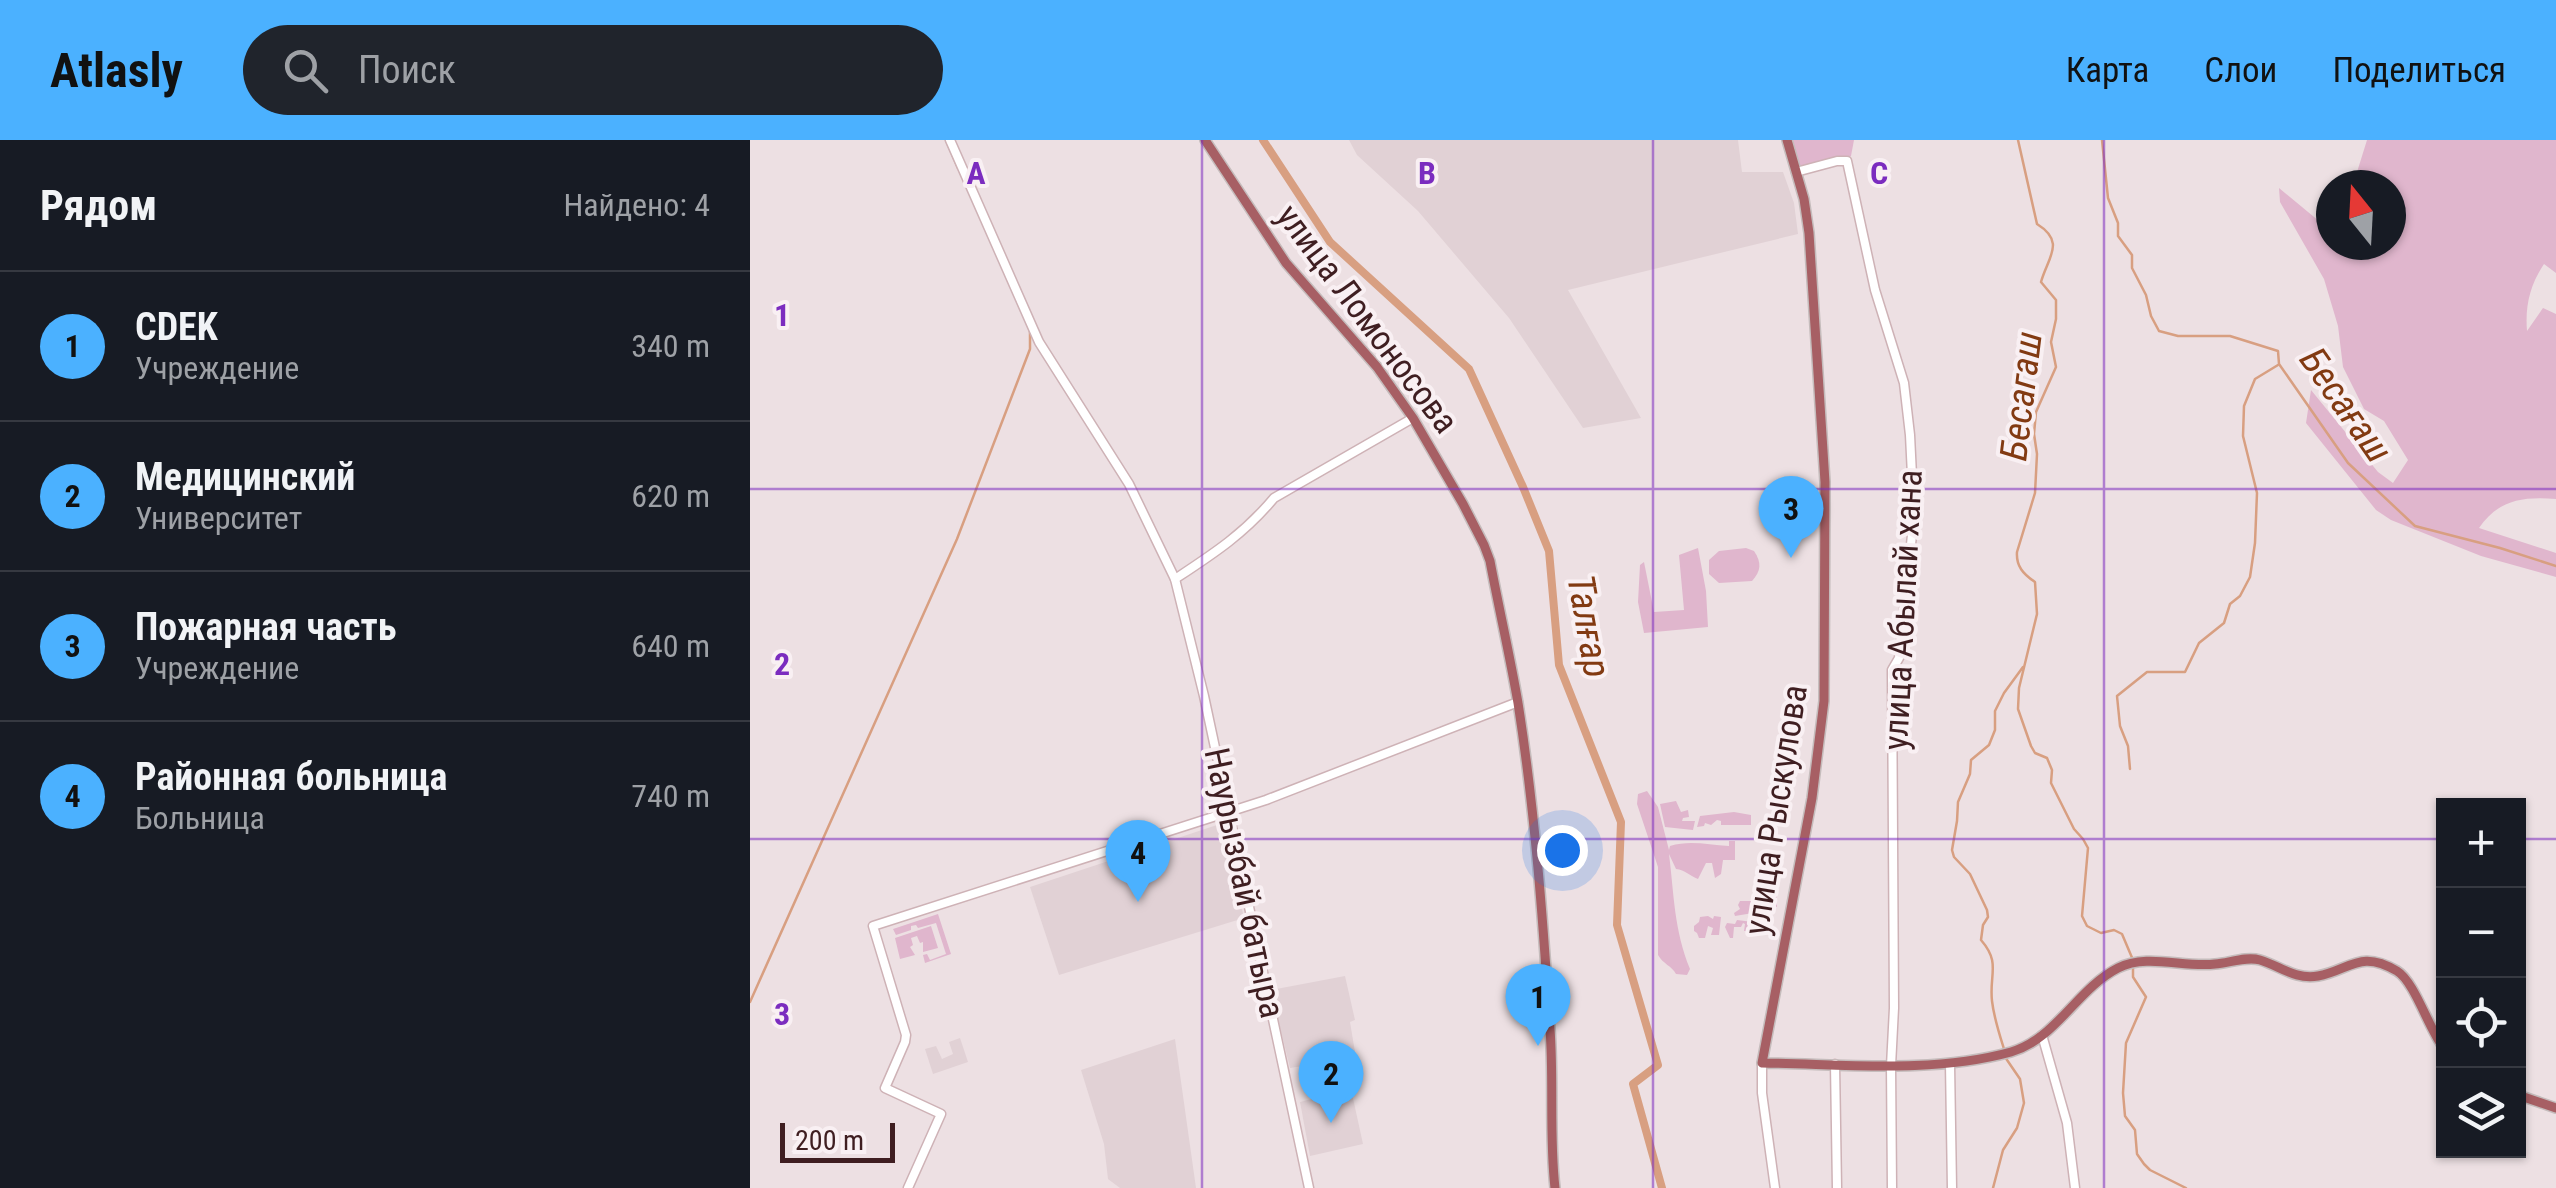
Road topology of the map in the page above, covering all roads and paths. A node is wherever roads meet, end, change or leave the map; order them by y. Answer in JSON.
{"nodes":[{"id":1,"x":950,"y":140,"type":"edge"},
{"id":2,"x":1205,"y":140,"type":"edge"},
{"id":3,"x":1787,"y":140,"type":"edge"},
{"id":4,"x":1796,"y":172,"type":"junction"},
{"id":5,"x":1412,"y":418,"type":"junction"},
{"id":6,"x":1175,"y":579,"type":"junction"},
{"id":7,"x":1518,"y":702,"type":"junction"},
{"id":8,"x":1229,"y":812,"type":"junction"},
{"id":9,"x":2436,"y":1034,"type":"edge"},
{"id":10,"x":2042,"y":1035,"type":"junction"},
{"id":11,"x":2028,"y":1044,"type":"junction"},
{"id":12,"x":2047,"y":1052,"type":"junction"},
{"id":13,"x":1762,"y":1064,"type":"junction"},
{"id":14,"x":1836,"y":1064,"type":"junction"},
{"id":15,"x":1950,"y":1064,"type":"junction"},
{"id":16,"x":1891,"y":1066,"type":"junction"},
{"id":17,"x":2526,"y":1098,"type":"edge"},
{"id":18,"x":2556,"y":1108,"type":"edge"},
{"id":19,"x":908,"y":1188,"type":"edge"},
{"id":20,"x":1308,"y":1188,"type":"edge"},
{"id":21,"x":1555,"y":1188,"type":"edge"},
{"id":22,"x":1775,"y":1188,"type":"edge"},
{"id":23,"x":1836,"y":1188,"type":"edge"},
{"id":24,"x":1892,"y":1188,"type":"edge"},
{"id":25,"x":1952,"y":1188,"type":"edge"},
{"id":26,"x":2075,"y":1188,"type":"edge"}],
"edges":[{"from":1,"to":6,"type":"street","name":"Наурызбай батыра"},
{"from":2,"to":5,"type":"main road","name":"улица Ломоносова"},
{"from":3,"to":4,"type":"main road","name":"улица Рыскулова"},
{"from":4,"to":13,"type":"main road","name":"улица Рыскулова"},
{"from":4,"to":16,"type":"street","name":"улица Абылай хана"},
{"from":5,"to":6,"type":"street"},
{"from":5,"to":7,"type":"main road","name":"улица Ломоносова"},
{"from":6,"to":8,"type":"street","name":"Наурызбай батыра"},
{"from":7,"to":8,"type":"street"},
{"from":7,"to":21,"type":"main road","name":"улица Ломоносова"},
{"from":8,"to":19,"type":"street"},
{"from":8,"to":20,"type":"street","name":"Наурызбай батыра"},
{"from":9,"to":10,"type":"main road"},
{"from":10,"to":11,"type":"main road"},
{"from":10,"to":12,"type":"street"},
{"from":11,"to":12,"type":"street"},
{"from":11,"to":15,"type":"main road"},
{"from":12,"to":26,"type":"street"},
{"from":13,"to":14,"type":"main road"},
{"from":13,"to":22,"type":"street","name":"улица Рыскулова"},
{"from":14,"to":16,"type":"main road"},
{"from":14,"to":23,"type":"street"},
{"from":15,"to":16,"type":"main road"},
{"from":15,"to":25,"type":"street"},
{"from":16,"to":24,"type":"street","name":"улица Абылай хана"},
{"from":17,"to":18,"type":"main road"}]}
